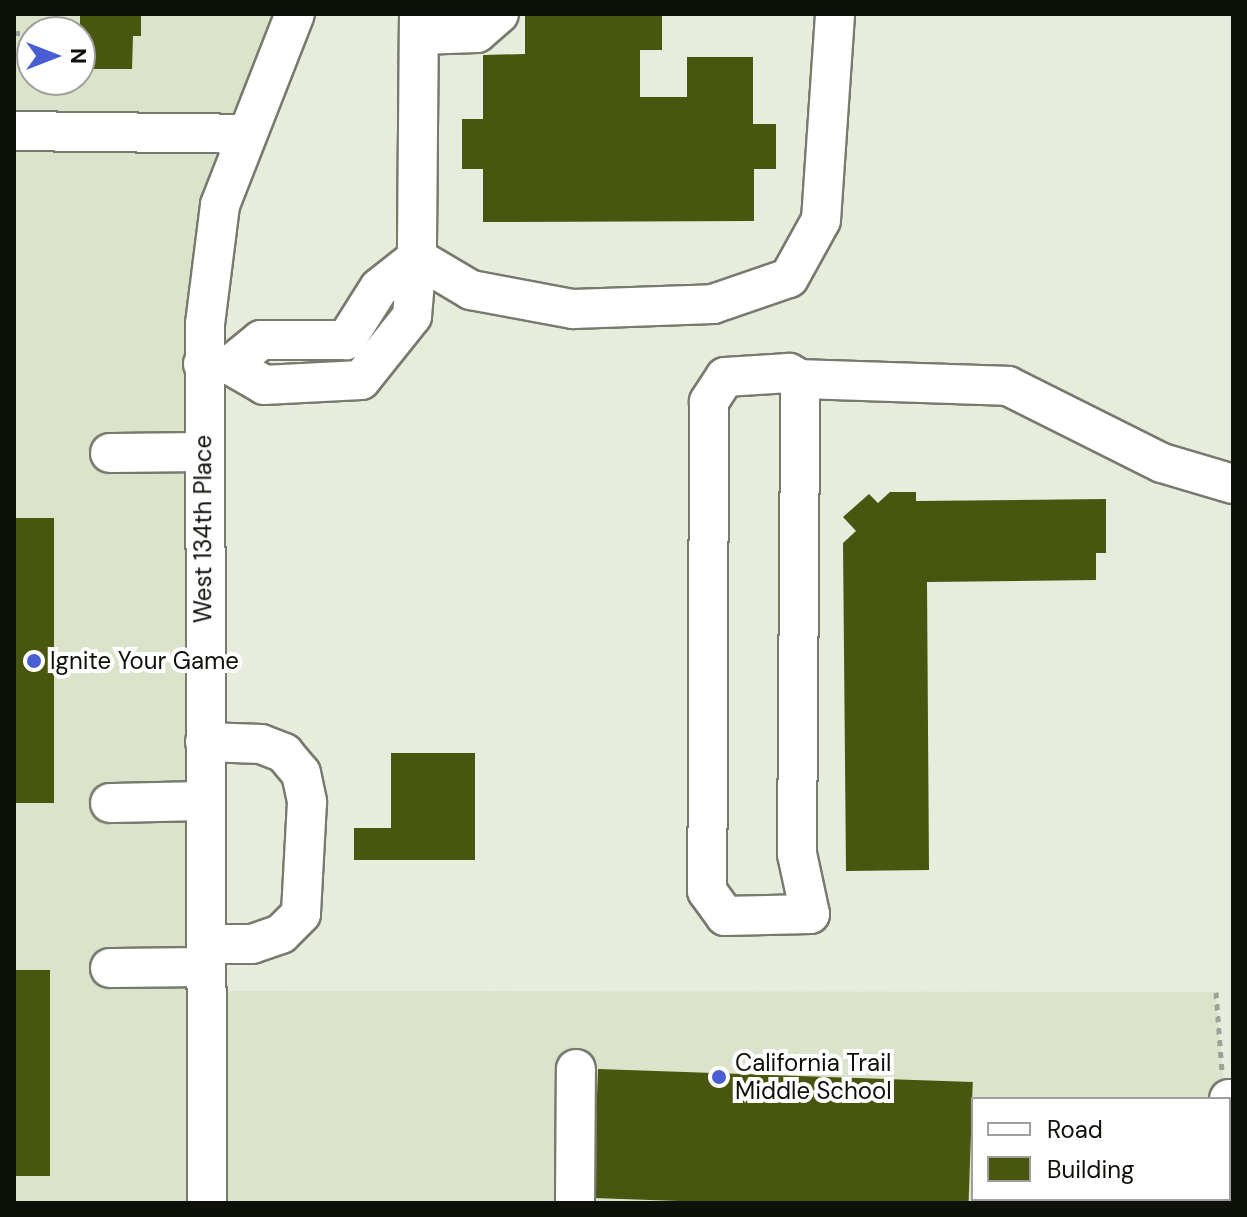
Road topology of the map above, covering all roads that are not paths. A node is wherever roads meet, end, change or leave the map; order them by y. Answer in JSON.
{"nodes":[{"id":1,"x":295,"y":14,"type":"edge"},
{"id":2,"x":499,"y":14,"type":"edge"},
{"id":3,"x":835,"y":14,"type":"edge"},
{"id":4,"x":419,"y":25,"type":"edge"},
{"id":5,"x":14,"y":131,"type":"edge"},
{"id":6,"x":245,"y":134,"type":"junction"},
{"id":7,"x":417,"y":258,"type":"junction"},
{"id":8,"x":346,"y":340,"type":"junction"},
{"id":9,"x":217,"y":365,"type":"junction"},
{"id":10,"x":800,"y":379,"type":"junction"},
{"id":11,"x":361,"y":380,"type":"junction"},
{"id":12,"x":203,"y":452,"type":"junction"},
{"id":13,"x":110,"y":453,"type":"dead end"},
{"id":14,"x":1233,"y":484,"type":"edge"},
{"id":15,"x":205,"y":742,"type":"junction"},
{"id":16,"x":205,"y":801,"type":"junction"},
{"id":17,"x":110,"y":803,"type":"dead end"},
{"id":18,"x":206,"y":956,"type":"junction"},
{"id":19,"x":110,"y":968,"type":"dead end"},
{"id":20,"x":576,"y":1069,"type":"dead end"},
{"id":21,"x":207,"y":1203,"type":"edge"},
{"id":22,"x":575,"y":1203,"type":"edge"}],
"edges":[{"from":1,"to":6,"type":"street","name":"West 134th Place"},
{"from":2,"to":4,"type":"street"},
{"from":3,"to":7,"type":"street"},
{"from":4,"to":7,"type":"street"},
{"from":5,"to":6,"type":"street"},
{"from":6,"to":9,"type":"street","name":"West 134th Place"},
{"from":7,"to":8,"type":"street"},
{"from":7,"to":11,"type":"street"},
{"from":8,"to":9,"type":"street"},
{"from":8,"to":11,"type":"street"},
{"from":9,"to":11,"type":"street"},
{"from":9,"to":12,"type":"street","name":"West 134th Place"},
{"from":10,"to":10,"type":"street"},
{"from":10,"to":14,"type":"street"},
{"from":12,"to":13,"type":"street"},
{"from":12,"to":15,"type":"street","name":"West 134th Place"},
{"from":15,"to":16,"type":"street","name":"West 134th Place"},
{"from":15,"to":18,"type":"street"},
{"from":16,"to":17,"type":"street"},
{"from":16,"to":18,"type":"street","name":"West 134th Place"},
{"from":18,"to":19,"type":"street"},
{"from":18,"to":21,"type":"street","name":"West 134th Place"},
{"from":20,"to":22,"type":"street"}]}
